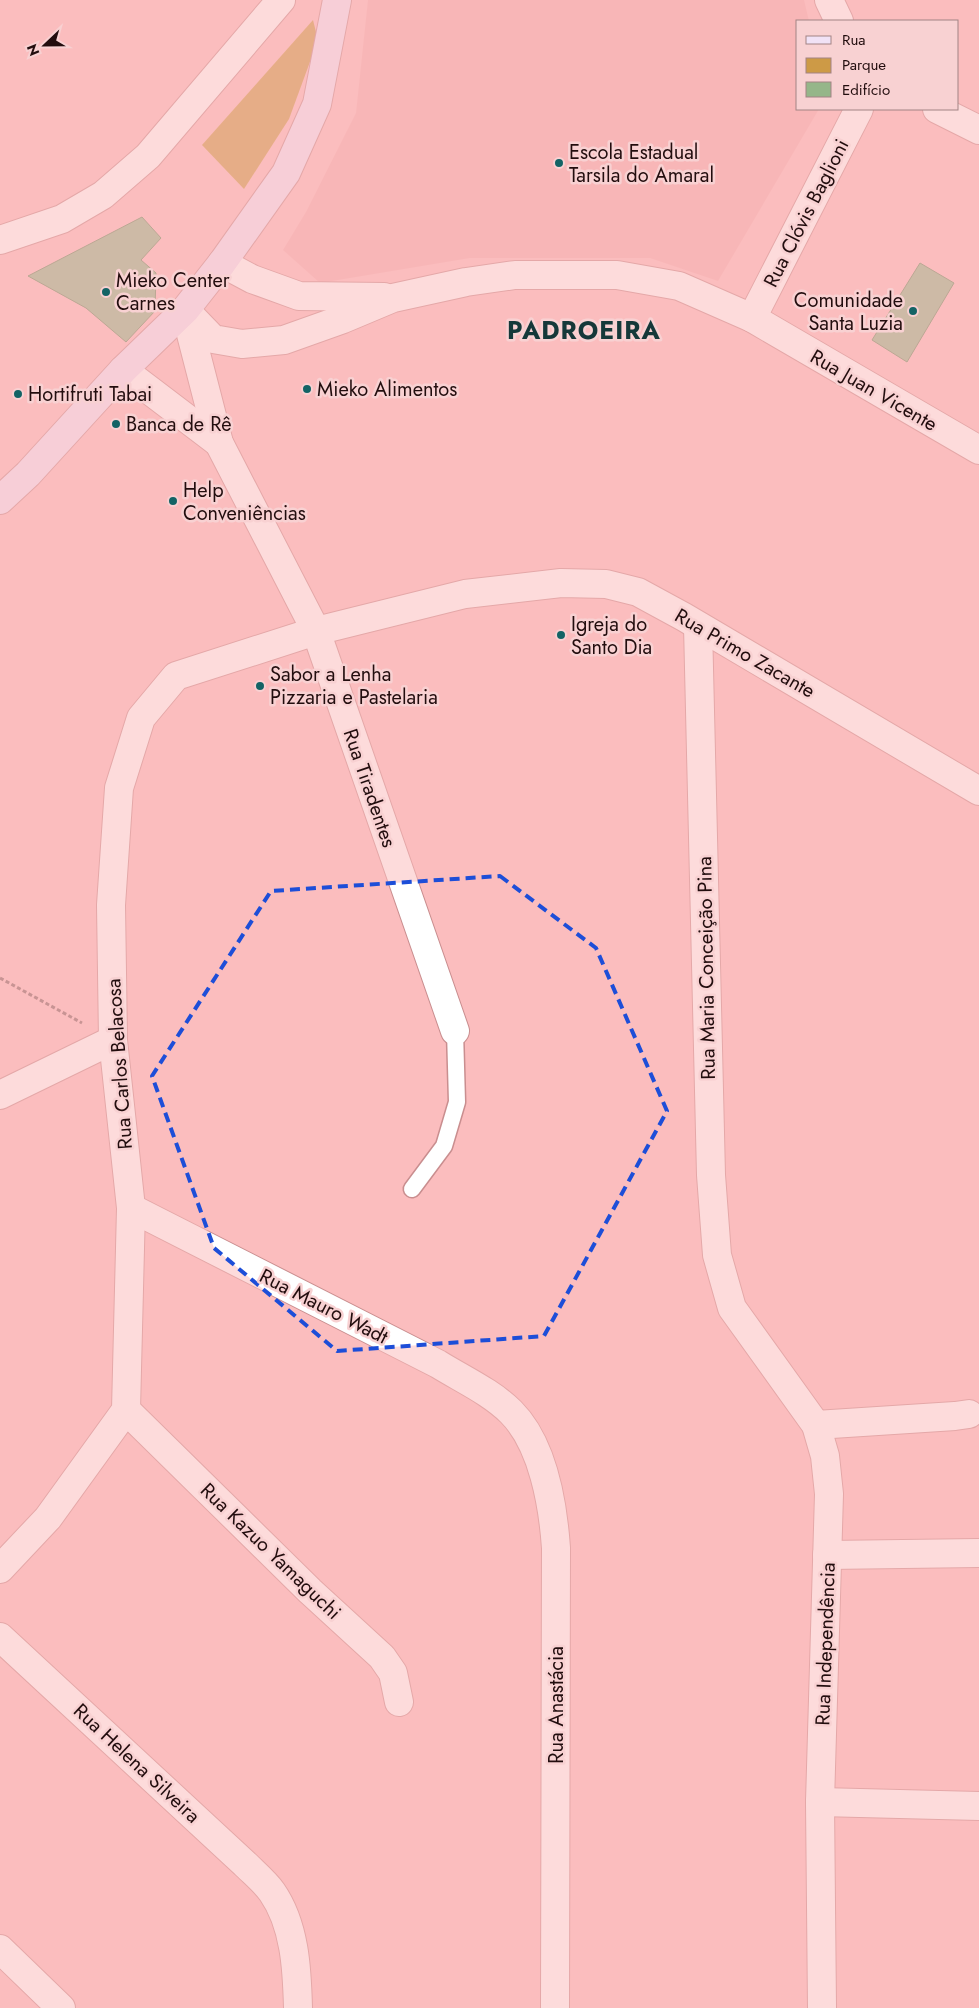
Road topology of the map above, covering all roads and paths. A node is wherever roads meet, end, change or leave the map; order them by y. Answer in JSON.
{"nodes":[{"id":1,"x":282,"y":0,"type":"edge"},
{"id":2,"x":337,"y":0,"type":"edge"},
{"id":3,"x":829,"y":0,"type":"edge"},
{"id":4,"x":839,"y":20,"type":"edge"},
{"id":5,"x":858,"y":110,"type":"edge"},
{"id":6,"x":939,"y":110,"type":"edge"},
{"id":7,"x":979,"y":130,"type":"edge"},
{"id":8,"x":0,"y":240,"type":"edge"},
{"id":9,"x":222,"y":263,"type":"junction"},
{"id":10,"x":393,"y":298,"type":"junction"},
{"id":11,"x":185,"y":310,"type":"junction"},
{"id":12,"x":752,"y":318,"type":"junction"},
{"id":13,"x":123,"y":370,"type":"junction"},
{"id":14,"x":219,"y":444,"type":"junction"},
{"id":15,"x":979,"y":450,"type":"edge"},
{"id":16,"x":0,"y":500,"type":"edge"},
{"id":17,"x":698,"y":626,"type":"junction"},
{"id":18,"x":316,"y":631,"type":"junction"},
{"id":19,"x":979,"y":791,"type":"edge"},
{"id":20,"x":0,"y":978,"type":"edge"},
{"id":21,"x":455,"y":1031,"type":"joint"},
{"id":22,"x":113,"y":1040,"type":"junction"},
{"id":23,"x":0,"y":1095,"type":"edge"},
{"id":24,"x":412,"y":1189,"type":"dead end"},
{"id":25,"x":131,"y":1208,"type":"junction"},
{"id":26,"x":732,"y":1308,"type":"joint"},
{"id":27,"x":126,"y":1410,"type":"junction"},
{"id":28,"x":512,"y":1413,"type":"joint"},
{"id":29,"x":969,"y":1414,"type":"dead end"},
{"id":30,"x":816,"y":1425,"type":"junction"},
{"id":31,"x":979,"y":1553,"type":"edge"},
{"id":32,"x":827,"y":1555,"type":"junction"},
{"id":33,"x":0,"y":1569,"type":"edge"},
{"id":34,"x":0,"y":1637,"type":"edge"},
{"id":35,"x":399,"y":1702,"type":"dead end"},
{"id":36,"x":820,"y":1802,"type":"junction"},
{"id":37,"x":979,"y":1806,"type":"edge"},
{"id":38,"x":0,"y":1949,"type":"edge"},
{"id":39,"x":61,"y":2008,"type":"edge"},
{"id":40,"x":298,"y":2008,"type":"edge"},
{"id":41,"x":555,"y":2008,"type":"edge"},
{"id":42,"x":822,"y":2008,"type":"edge"}],
"edges":[{"from":1,"to":8,"type":"street"},
{"from":2,"to":9,"type":"main road"},
{"from":3,"to":4,"type":"street"},
{"from":5,"to":12,"type":"street","name":"Rua Clóvis Baglioni"},
{"from":6,"to":7,"type":"street"},
{"from":9,"to":10,"type":"street","name":"Rua Juan Vicente"},
{"from":9,"to":11,"type":"main road"},
{"from":10,"to":11,"type":"street","name":"Rua Juan Vicente"},
{"from":10,"to":12,"type":"street","name":"Rua Juan Vicente"},
{"from":11,"to":13,"type":"main road"},
{"from":11,"to":14,"type":"street","name":"Rua Tiradentes"},
{"from":12,"to":15,"type":"street","name":"Rua Juan Vicente"},
{"from":13,"to":14,"type":"street","name":"Rua Tiradentes"},
{"from":13,"to":16,"type":"main road"},
{"from":14,"to":18,"type":"street","name":"Rua Tiradentes"},
{"from":17,"to":18,"type":"street","name":"Rua Primo Zacante"},
{"from":17,"to":19,"type":"street","name":"Rua Primo Zacante"},
{"from":17,"to":26,"type":"street","name":"Rua Maria Conceição Pina"},
{"from":18,"to":21,"type":"street","name":"Rua Tiradentes"},
{"from":18,"to":22,"type":"street","name":"Rua Carlos Belacosa"},
{"from":20,"to":22,"type":"path"},
{"from":21,"to":24,"type":"lane"},
{"from":22,"to":23,"type":"street"},
{"from":22,"to":25,"type":"street","name":"Rua Carlos Belacosa"},
{"from":25,"to":27,"type":"street","name":"Rua Carlos Belacosa"},
{"from":25,"to":28,"type":"street","name":"Rua Mauro Wadt"},
{"from":26,"to":30,"type":"street","name":"Rua Independência"},
{"from":27,"to":33,"type":"street"},
{"from":27,"to":35,"type":"street","name":"Rua Kazuo Yamaguchi"},
{"from":28,"to":41,"type":"street","name":"Rua Anastácia"},
{"from":29,"to":30,"type":"street"},
{"from":30,"to":32,"type":"street","name":"Rua Independência"},
{"from":31,"to":32,"type":"street"},
{"from":32,"to":36,"type":"street","name":"Rua Independência"},
{"from":34,"to":40,"type":"street","name":"Rua Helena Silveira"},
{"from":36,"to":37,"type":"street"},
{"from":36,"to":42,"type":"street","name":"Rua Independência"},
{"from":38,"to":39,"type":"street"}]}
